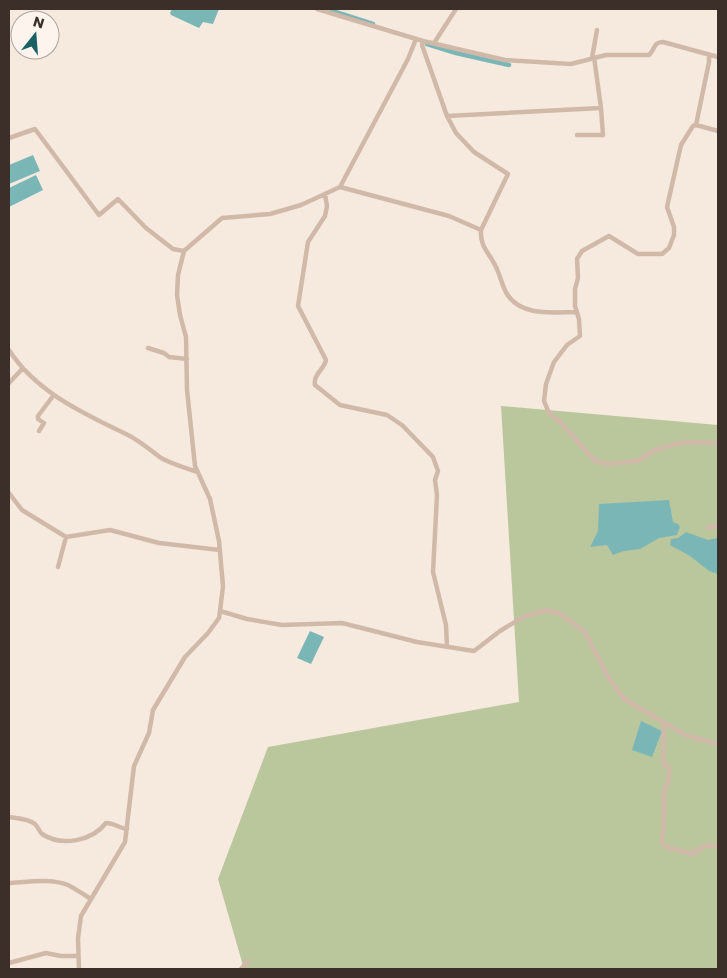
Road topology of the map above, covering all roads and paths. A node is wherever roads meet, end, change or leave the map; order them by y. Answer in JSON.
{"nodes":[{"id":1,"x":317,"y":9,"type":"edge"},
{"id":2,"x":456,"y":9,"type":"edge"},
{"id":3,"x":597,"y":30,"type":"dead end"},
{"id":4,"x":416,"y":39,"type":"junction"},
{"id":5,"x":423,"y":41,"type":"junction"},
{"id":6,"x":434,"y":43,"type":"junction"},
{"id":7,"x":709,"y":55,"type":"junction"},
{"id":8,"x":593,"y":57,"type":"junction"},
{"id":9,"x":718,"y":57,"type":"edge"},
{"id":10,"x":601,"y":108,"type":"junction"},
{"id":11,"x":447,"y":116,"type":"junction"},
{"id":12,"x":696,"y":125,"type":"junction"},
{"id":13,"x":718,"y":131,"type":"edge"},
{"id":14,"x":577,"y":135,"type":"dead end"},
{"id":15,"x":9,"y":138,"type":"edge"},
{"id":16,"x":340,"y":187,"type":"junction"},
{"id":17,"x":325,"y":194,"type":"junction"},
{"id":18,"x":480,"y":230,"type":"junction"},
{"id":19,"x":184,"y":251,"type":"junction"},
{"id":20,"x":576,"y":312,"type":"junction"},
{"id":21,"x":148,"y":348,"type":"dead end"},
{"id":22,"x":9,"y":350,"type":"edge"},
{"id":23,"x":187,"y":359,"type":"junction"},
{"id":24,"x":23,"y":368,"type":"junction"},
{"id":25,"x":9,"y":383,"type":"edge"},
{"id":26,"x":53,"y":396,"type":"junction"},
{"id":27,"x":39,"y":431,"type":"dead end"},
{"id":28,"x":718,"y":443,"type":"edge"},
{"id":29,"x":197,"y":472,"type":"junction"},
{"id":30,"x":9,"y":495,"type":"edge"},
{"id":31,"x":718,"y":525,"type":"edge"},
{"id":32,"x":708,"y":528,"type":"dead end"},
{"id":33,"x":66,"y":537,"type":"junction"},
{"id":34,"x":220,"y":550,"type":"junction"},
{"id":35,"x":58,"y":567,"type":"dead end"},
{"id":36,"x":220,"y":611,"type":"junction"},
{"id":37,"x":447,"y":646,"type":"junction"},
{"id":38,"x":664,"y":723,"type":"junction"},
{"id":39,"x":718,"y":744,"type":"edge"},
{"id":40,"x":9,"y":817,"type":"edge"},
{"id":41,"x":127,"y":829,"type":"junction"},
{"id":42,"x":718,"y":847,"type":"edge"},
{"id":43,"x":9,"y":883,"type":"edge"},
{"id":44,"x":92,"y":899,"type":"junction"},
{"id":45,"x":78,"y":956,"type":"junction"},
{"id":46,"x":248,"y":961,"type":"dead end"},
{"id":47,"x":9,"y":963,"type":"edge"},
{"id":48,"x":79,"y":969,"type":"edge"},
{"id":49,"x":241,"y":969,"type":"edge"}],
"edges":[{"from":1,"to":4,"type":"street"},
{"from":2,"to":6,"type":"street"},
{"from":3,"to":8,"type":"street"},
{"from":4,"to":5,"type":"street"},
{"from":4,"to":16,"type":"street"},
{"from":5,"to":6,"type":"street"},
{"from":5,"to":11,"type":"street"},
{"from":6,"to":8,"type":"street"},
{"from":7,"to":8,"type":"street"},
{"from":7,"to":9,"type":"street"},
{"from":7,"to":12,"type":"street"},
{"from":8,"to":10,"type":"street"},
{"from":10,"to":11,"type":"street"},
{"from":10,"to":14,"type":"street"},
{"from":11,"to":18,"type":"street"},
{"from":12,"to":13,"type":"street"},
{"from":12,"to":20,"type":"street"},
{"from":15,"to":19,"type":"street"},
{"from":16,"to":17,"type":"street"},
{"from":16,"to":18,"type":"street"},
{"from":17,"to":19,"type":"street"},
{"from":17,"to":37,"type":"street"},
{"from":18,"to":20,"type":"street"},
{"from":19,"to":23,"type":"street"},
{"from":20,"to":28,"type":"street"},
{"from":21,"to":23,"type":"street"},
{"from":22,"to":24,"type":"street"},
{"from":23,"to":29,"type":"street"},
{"from":24,"to":25,"type":"street"},
{"from":24,"to":26,"type":"street"},
{"from":26,"to":27,"type":"street"},
{"from":26,"to":29,"type":"street"},
{"from":29,"to":34,"type":"street"},
{"from":30,"to":33,"type":"street"},
{"from":31,"to":32,"type":"street"},
{"from":33,"to":34,"type":"street"},
{"from":33,"to":35,"type":"street"},
{"from":34,"to":36,"type":"street"},
{"from":36,"to":37,"type":"street"},
{"from":36,"to":41,"type":"street"},
{"from":37,"to":38,"type":"street"},
{"from":38,"to":39,"type":"street"},
{"from":38,"to":42,"type":"street"},
{"from":40,"to":41,"type":"street"},
{"from":41,"to":44,"type":"street"},
{"from":43,"to":44,"type":"street"},
{"from":44,"to":45,"type":"street"},
{"from":45,"to":47,"type":"street"},
{"from":45,"to":48,"type":"street"},
{"from":46,"to":49,"type":"street"}]}
